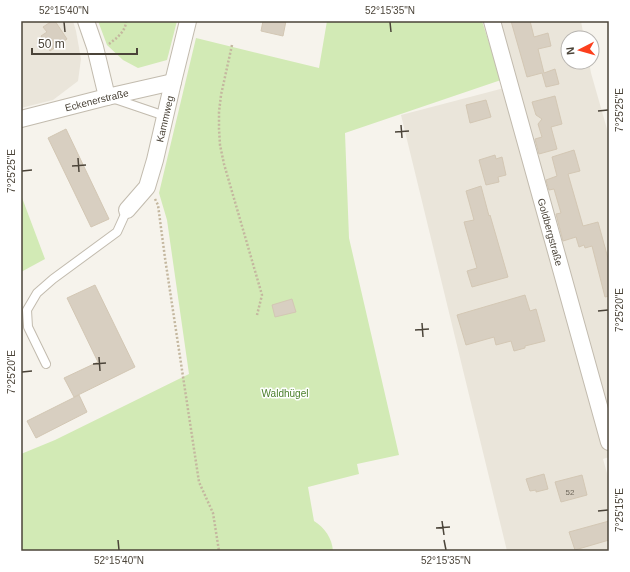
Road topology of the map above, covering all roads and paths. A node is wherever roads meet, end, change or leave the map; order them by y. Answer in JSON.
{"nodes":[{"id":1,"x":86,"y":21,"type":"edge"},
{"id":2,"x":126,"y":21,"type":"edge"},
{"id":3,"x":188,"y":21,"type":"edge"},
{"id":4,"x":492,"y":21,"type":"edge"},
{"id":5,"x":232,"y":45,"type":"dead end"},
{"id":6,"x":97,"y":53,"type":"junction"},
{"id":7,"x":173,"y":82,"type":"junction"},
{"id":8,"x":107,"y":97,"type":"junction"},
{"id":9,"x":165,"y":116,"type":"junction"},
{"id":10,"x":21,"y":119,"type":"edge"},
{"id":11,"x":147,"y":187,"type":"junction"},
{"id":12,"x":127,"y":210,"type":"joint"},
{"id":13,"x":257,"y":315,"type":"dead end"},
{"id":14,"x":46,"y":364,"type":"dead end"},
{"id":15,"x":609,"y":442,"type":"edge"},
{"id":16,"x":219,"y":551,"type":"edge"}],
"edges":[{"from":1,"to":6,"type":"street"},
{"from":2,"to":6,"type":"path"},
{"from":3,"to":7,"type":"street","name":"Kammweg"},
{"from":4,"to":15,"type":"street","name":"Goldbergstraße"},
{"from":5,"to":13,"type":"path"},
{"from":6,"to":8,"type":"street"},
{"from":7,"to":8,"type":"street","name":"Eckenerstraße"},
{"from":7,"to":9,"type":"street","name":"Kammweg"},
{"from":8,"to":9,"type":"lane"},
{"from":8,"to":10,"type":"street","name":"Eckenerstraße"},
{"from":9,"to":11,"type":"street","name":"Kammweg"},
{"from":11,"to":12,"type":"street","name":"Kammweg"},
{"from":11,"to":16,"type":"path"},
{"from":12,"to":14,"type":"lane"}]}
